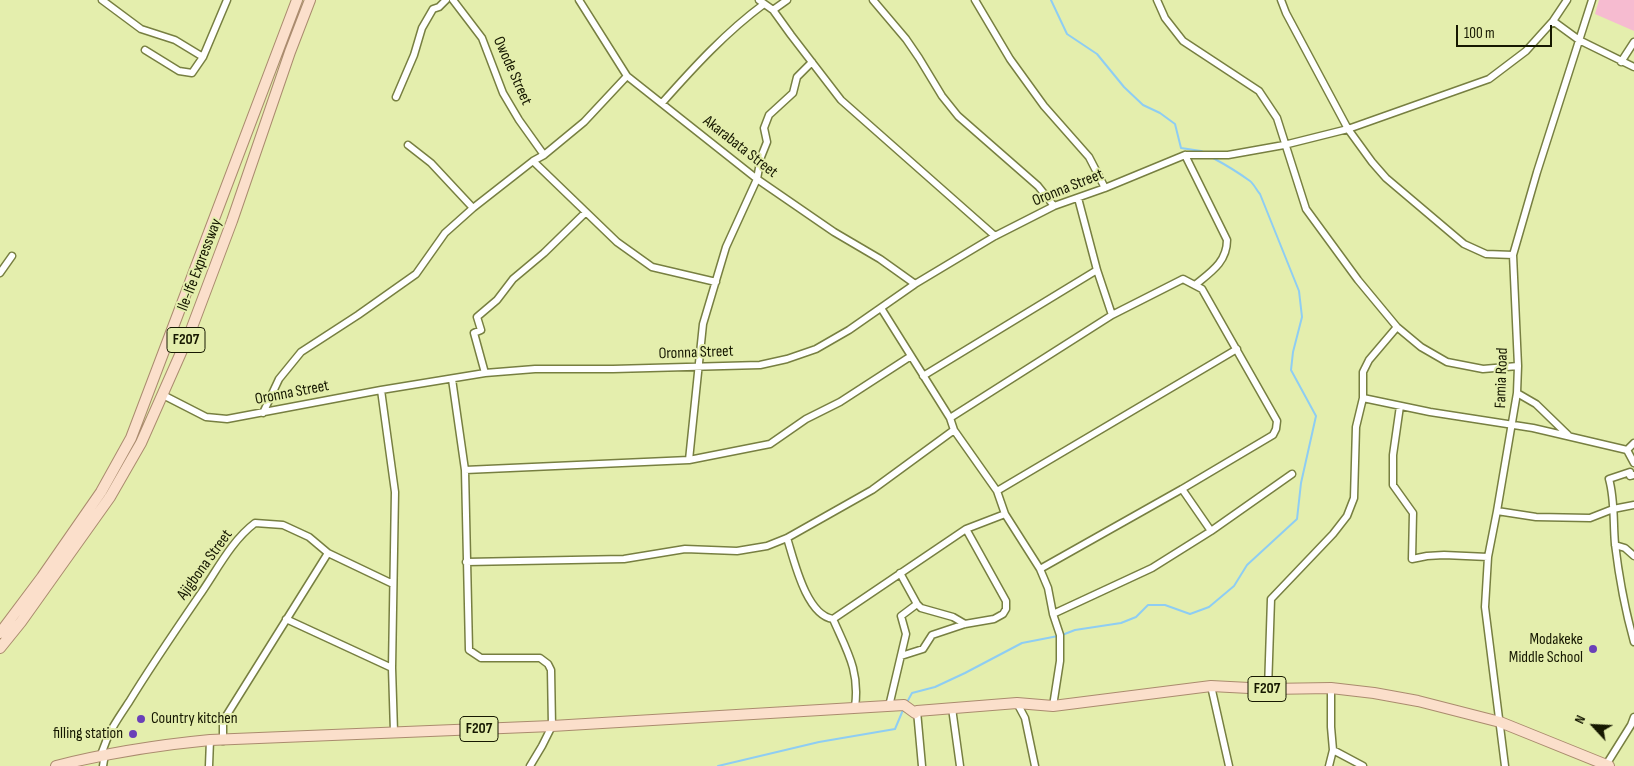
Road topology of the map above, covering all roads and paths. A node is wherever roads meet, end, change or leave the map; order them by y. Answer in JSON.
{"nodes":[{"id":1,"x":102,"y":0,"type":"edge"},
{"id":2,"x":227,"y":0,"type":"edge"},
{"id":3,"x":297,"y":0,"type":"edge"},
{"id":4,"x":310,"y":0,"type":"edge"},
{"id":5,"x":446,"y":0,"type":"edge"},
{"id":6,"x":453,"y":0,"type":"edge"},
{"id":7,"x":579,"y":0,"type":"edge"},
{"id":8,"x":786,"y":0,"type":"edge"},
{"id":9,"x":873,"y":0,"type":"edge"},
{"id":10,"x":975,"y":0,"type":"edge"},
{"id":11,"x":1156,"y":0,"type":"edge"},
{"id":12,"x":1281,"y":0,"type":"edge"},
{"id":13,"x":1567,"y":0,"type":"edge"},
{"id":14,"x":1592,"y":0,"type":"edge"},
{"id":15,"x":762,"y":2,"type":"edge"},
{"id":16,"x":773,"y":10,"type":"junction"},
{"id":17,"x":1553,"y":21,"type":"junction"},
{"id":18,"x":1579,"y":40,"type":"junction"},
{"id":19,"x":1634,"y":42,"type":"edge"},
{"id":20,"x":145,"y":50,"type":"dead end"},
{"id":21,"x":203,"y":57,"type":"junction"},
{"id":22,"x":812,"y":62,"type":"junction"},
{"id":23,"x":1622,"y":62,"type":"junction"},
{"id":24,"x":1634,"y":67,"type":"edge"},
{"id":25,"x":628,"y":76,"type":"junction"},
{"id":26,"x":396,"y":97,"type":"dead end"},
{"id":27,"x":662,"y":103,"type":"junction"},
{"id":28,"x":1348,"y":129,"type":"junction"},
{"id":29,"x":408,"y":145,"type":"dead end"},
{"id":30,"x":1284,"y":145,"type":"junction"},
{"id":31,"x":544,"y":155,"type":"junction"},
{"id":32,"x":1186,"y":155,"type":"junction"},
{"id":33,"x":533,"y":161,"type":"junction"},
{"id":34,"x":757,"y":179,"type":"junction"},
{"id":35,"x":1105,"y":188,"type":"junction"},
{"id":36,"x":1078,"y":198,"type":"junction"},
{"id":37,"x":1054,"y":206,"type":"junction"},
{"id":38,"x":473,"y":208,"type":"junction"},
{"id":39,"x":586,"y":212,"type":"junction"},
{"id":40,"x":995,"y":236,"type":"junction"},
{"id":41,"x":1513,"y":255,"type":"junction"},
{"id":42,"x":12,"y":256,"type":"dead end"},
{"id":43,"x":1098,"y":270,"type":"junction"},
{"id":44,"x":0,"y":273,"type":"edge"},
{"id":45,"x":716,"y":282,"type":"junction"},
{"id":46,"x":915,"y":284,"type":"junction"},
{"id":47,"x":1195,"y":285,"type":"junction"},
{"id":48,"x":881,"y":308,"type":"junction"},
{"id":49,"x":1112,"y":315,"type":"junction"},
{"id":50,"x":1397,"y":327,"type":"junction"},
{"id":51,"x":1237,"y":349,"type":"junction"},
{"id":52,"x":911,"y":356,"type":"junction"},
{"id":53,"x":1518,"y":366,"type":"junction"},
{"id":54,"x":697,"y":367,"type":"junction"},
{"id":55,"x":485,"y":373,"type":"junction"},
{"id":56,"x":924,"y":376,"type":"junction"},
{"id":57,"x":452,"y":379,"type":"junction"},
{"id":58,"x":381,"y":390,"type":"junction"},
{"id":59,"x":1517,"y":393,"type":"junction"},
{"id":60,"x":162,"y":395,"type":"junction"},
{"id":61,"x":1363,"y":398,"type":"junction"},
{"id":62,"x":1400,"y":406,"type":"junction"},
{"id":63,"x":263,"y":413,"type":"junction"},
{"id":64,"x":950,"y":418,"type":"junction"},
{"id":65,"x":1513,"y":425,"type":"junction"},
{"id":66,"x":954,"y":430,"type":"junction"},
{"id":67,"x":1569,"y":436,"type":"junction"},
{"id":68,"x":1634,"y":444,"type":"edge"},
{"id":69,"x":1627,"y":450,"type":"junction"},
{"id":70,"x":689,"y":460,"type":"junction"},
{"id":71,"x":1634,"y":463,"type":"edge"},
{"id":72,"x":465,"y":470,"type":"junction"},
{"id":73,"x":1292,"y":474,"type":"dead end"},
{"id":74,"x":1634,"y":475,"type":"edge"},
{"id":75,"x":1182,"y":489,"type":"junction"},
{"id":76,"x":997,"y":491,"type":"junction"},
{"id":77,"x":1634,"y":505,"type":"edge"},
{"id":78,"x":1613,"y":509,"type":"junction"},
{"id":79,"x":1497,"y":511,"type":"junction"},
{"id":80,"x":1005,"y":514,"type":"junction"},
{"id":81,"x":966,"y":529,"type":"junction"},
{"id":82,"x":1211,"y":531,"type":"junction"},
{"id":83,"x":787,"y":538,"type":"junction"},
{"id":84,"x":1615,"y":545,"type":"junction"},
{"id":85,"x":328,"y":553,"type":"junction"},
{"id":86,"x":1634,"y":556,"type":"edge"},
{"id":87,"x":1488,"y":557,"type":"junction"},
{"id":88,"x":466,"y":562,"type":"junction"},
{"id":89,"x":1040,"y":569,"type":"junction"},
{"id":90,"x":900,"y":573,"type":"junction"},
{"id":91,"x":393,"y":584,"type":"junction"},
{"id":92,"x":917,"y":604,"type":"junction"},
{"id":93,"x":1053,"y":614,"type":"junction"},
{"id":94,"x":286,"y":619,"type":"junction"},
{"id":95,"x":833,"y":619,"type":"junction"},
{"id":96,"x":966,"y":624,"type":"junction"},
{"id":97,"x":0,"y":634,"type":"edge"},
{"id":98,"x":1634,"y":642,"type":"edge"},
{"id":99,"x":0,"y":648,"type":"edge"},
{"id":100,"x":901,"y":656,"type":"junction"},
{"id":101,"x":392,"y":668,"type":"junction"},
{"id":102,"x":1211,"y":686,"type":"junction"},
{"id":103,"x":1331,"y":688,"type":"junction"},
{"id":104,"x":1268,"y":689,"type":"junction"},
{"id":105,"x":1017,"y":703,"type":"junction"},
{"id":106,"x":892,"y":706,"type":"junction"},
{"id":107,"x":1053,"y":706,"type":"junction"},
{"id":108,"x":855,"y":708,"type":"junction"},
{"id":109,"x":952,"y":708,"type":"junction"},
{"id":110,"x":916,"y":712,"type":"junction"},
{"id":111,"x":1634,"y":717,"type":"edge"},
{"id":112,"x":1500,"y":722,"type":"junction"},
{"id":113,"x":552,"y":726,"type":"junction"},
{"id":114,"x":394,"y":732,"type":"junction"},
{"id":115,"x":210,"y":740,"type":"junction"},
{"id":116,"x":223,"y":741,"type":"junction"},
{"id":117,"x":1333,"y":750,"type":"junction"},
{"id":118,"x":105,"y":754,"type":"junction"},
{"id":119,"x":1607,"y":765,"type":"edge"},
{"id":120,"x":56,"y":766,"type":"edge"},
{"id":121,"x":103,"y":766,"type":"edge"},
{"id":122,"x":209,"y":766,"type":"edge"},
{"id":123,"x":530,"y":766,"type":"edge"},
{"id":124,"x":922,"y":766,"type":"edge"},
{"id":125,"x":960,"y":766,"type":"edge"},
{"id":126,"x":1034,"y":766,"type":"edge"},
{"id":127,"x":1229,"y":766,"type":"edge"},
{"id":128,"x":1329,"y":766,"type":"edge"},
{"id":129,"x":1363,"y":766,"type":"edge"},
{"id":130,"x":1505,"y":766,"type":"edge"}],
"edges":[{"from":1,"to":21,"type":"street"},
{"from":2,"to":21,"type":"street"},
{"from":3,"to":97,"type":"main road","name":"Ile-Ife Expressway","number":"F207"},
{"from":4,"to":60,"type":"main road","name":"Ile-Ife Expressway","number":"F207"},
{"from":5,"to":26,"type":"street"},
{"from":6,"to":31,"type":"street","name":"Owode Street"},
{"from":7,"to":25,"type":"street","name":"Akarabata Street"},
{"from":8,"to":16,"type":"street"},
{"from":9,"to":37,"type":"street"},
{"from":10,"to":35,"type":"street"},
{"from":11,"to":30,"type":"street"},
{"from":12,"to":28,"type":"street"},
{"from":13,"to":17,"type":"street"},
{"from":14,"to":18,"type":"street","name":"Famia Road"},
{"from":15,"to":16,"type":"street"},
{"from":15,"to":27,"type":"street"},
{"from":16,"to":22,"type":"street"},
{"from":17,"to":18,"type":"street"},
{"from":17,"to":28,"type":"street"},
{"from":18,"to":23,"type":"street"},
{"from":18,"to":41,"type":"street","name":"Famia Road"},
{"from":19,"to":23,"type":"street"},
{"from":20,"to":21,"type":"street"},
{"from":22,"to":34,"type":"street"},
{"from":22,"to":40,"type":"street"},
{"from":23,"to":24,"type":"street"},
{"from":25,"to":27,"type":"street","name":"Akarabata Street"},
{"from":25,"to":31,"type":"street"},
{"from":27,"to":34,"type":"street","name":"Akarabata Street"},
{"from":28,"to":30,"type":"street"},
{"from":28,"to":41,"type":"street"},
{"from":29,"to":38,"type":"street"},
{"from":30,"to":32,"type":"street"},
{"from":30,"to":50,"type":"street"},
{"from":31,"to":33,"type":"street"},
{"from":32,"to":35,"type":"street","name":"Oronna Street"},
{"from":32,"to":47,"type":"street"},
{"from":33,"to":38,"type":"street"},
{"from":33,"to":39,"type":"street"},
{"from":34,"to":45,"type":"street"},
{"from":34,"to":46,"type":"street","name":"Akarabata Street"},
{"from":35,"to":36,"type":"street","name":"Oronna Street"},
{"from":36,"to":37,"type":"street","name":"Oronna Street"},
{"from":36,"to":43,"type":"street"},
{"from":37,"to":40,"type":"street","name":"Oronna Street"},
{"from":38,"to":63,"type":"street"},
{"from":39,"to":45,"type":"street"},
{"from":39,"to":55,"type":"street"},
{"from":40,"to":46,"type":"street","name":"Oronna Street"},
{"from":41,"to":53,"type":"street","name":"Famia Road"},
{"from":42,"to":44,"type":"street"},
{"from":43,"to":49,"type":"street"},
{"from":43,"to":56,"type":"street"},
{"from":45,"to":54,"type":"street"},
{"from":46,"to":48,"type":"street","name":"Oronna Street"},
{"from":47,"to":49,"type":"street"},
{"from":47,"to":51,"type":"street"},
{"from":48,"to":52,"type":"street"},
{"from":48,"to":54,"type":"street","name":"Oronna Street"},
{"from":49,"to":64,"type":"street"},
{"from":50,"to":53,"type":"street"},
{"from":50,"to":61,"type":"street"},
{"from":51,"to":75,"type":"street"},
{"from":51,"to":76,"type":"street"},
{"from":52,"to":56,"type":"street"},
{"from":52,"to":70,"type":"street"},
{"from":53,"to":59,"type":"street","name":"Famia Road"},
{"from":54,"to":55,"type":"street","name":"Oronna Street"},
{"from":54,"to":70,"type":"street"},
{"from":55,"to":57,"type":"street","name":"Oronna Street"},
{"from":56,"to":64,"type":"street"},
{"from":57,"to":58,"type":"street","name":"Oronna Street"},
{"from":57,"to":72,"type":"street"},
{"from":58,"to":63,"type":"street","name":"Oronna Street"},
{"from":58,"to":91,"type":"street"},
{"from":59,"to":65,"type":"street","name":"Famia Road"},
{"from":59,"to":67,"type":"street"},
{"from":60,"to":63,"type":"street","name":"Oronna Street"},
{"from":60,"to":99,"type":"main road","name":"Ile-Ife Expressway","number":"F207"},
{"from":61,"to":62,"type":"street"},
{"from":61,"to":104,"type":"street"},
{"from":62,"to":65,"type":"street"},
{"from":62,"to":87,"type":"street"},
{"from":64,"to":66,"type":"street"},
{"from":65,"to":67,"type":"street"},
{"from":65,"to":79,"type":"street","name":"Famia Road"},
{"from":66,"to":76,"type":"street"},
{"from":66,"to":83,"type":"street"},
{"from":67,"to":69,"type":"street"},
{"from":68,"to":69,"type":"street"},
{"from":69,"to":71,"type":"street"},
{"from":70,"to":72,"type":"street"},
{"from":72,"to":88,"type":"street"},
{"from":73,"to":82,"type":"street"},
{"from":74,"to":78,"type":"street"},
{"from":75,"to":82,"type":"street"},
{"from":75,"to":89,"type":"street"},
{"from":76,"to":80,"type":"street"},
{"from":77,"to":78,"type":"street"},
{"from":78,"to":79,"type":"street"},
{"from":78,"to":84,"type":"street"},
{"from":79,"to":87,"type":"street","name":"Famia Road"},
{"from":80,"to":81,"type":"street"},
{"from":80,"to":89,"type":"street"},
{"from":81,"to":90,"type":"street"},
{"from":81,"to":96,"type":"street"},
{"from":82,"to":93,"type":"street"},
{"from":83,"to":88,"type":"street"},
{"from":83,"to":95,"type":"street"},
{"from":84,"to":86,"type":"street"},
{"from":84,"to":98,"type":"street"},
{"from":85,"to":91,"type":"street","name":"Ajigbona Street"},
{"from":85,"to":94,"type":"street"},
{"from":85,"to":118,"type":"street","name":"Ajigbona Street"},
{"from":87,"to":112,"type":"street","name":"Famia Road"},
{"from":88,"to":113,"type":"street"},
{"from":89,"to":93,"type":"street"},
{"from":90,"to":92,"type":"street"},
{"from":90,"to":95,"type":"street"},
{"from":91,"to":101,"type":"street"},
{"from":92,"to":96,"type":"street"},
{"from":92,"to":100,"type":"street"},
{"from":93,"to":107,"type":"street"},
{"from":94,"to":101,"type":"street"},
{"from":94,"to":116,"type":"street"},
{"from":95,"to":108,"type":"street"},
{"from":96,"to":100,"type":"street"},
{"from":100,"to":106,"type":"street"},
{"from":101,"to":114,"type":"street"},
{"from":102,"to":104,"type":"main road","number":"F207"},
{"from":102,"to":107,"type":"main road","number":"F207"},
{"from":102,"to":127,"type":"street"},
{"from":103,"to":104,"type":"main road","number":"F207"},
{"from":103,"to":112,"type":"main road","number":"F207"},
{"from":103,"to":117,"type":"street"},
{"from":105,"to":107,"type":"main road","number":"F207"},
{"from":105,"to":109,"type":"main road","number":"F207"},
{"from":105,"to":126,"type":"street"},
{"from":106,"to":108,"type":"main road","number":"F207"},
{"from":106,"to":110,"type":"main road","number":"F207"},
{"from":108,"to":113,"type":"main road","number":"F207"},
{"from":109,"to":110,"type":"main road","number":"F207"},
{"from":109,"to":125,"type":"street"},
{"from":110,"to":124,"type":"street"},
{"from":111,"to":119,"type":"street"},
{"from":112,"to":119,"type":"main road","number":"F207"},
{"from":112,"to":130,"type":"street","name":"Famia Road"},
{"from":113,"to":114,"type":"main road","number":"F207"},
{"from":113,"to":123,"type":"street"},
{"from":114,"to":116,"type":"main road","number":"F207"},
{"from":115,"to":116,"type":"main road","number":"F207"},
{"from":115,"to":118,"type":"main road","number":"F207"},
{"from":115,"to":122,"type":"street"},
{"from":117,"to":128,"type":"street"},
{"from":117,"to":129,"type":"street"},
{"from":118,"to":120,"type":"main road","number":"F207"},
{"from":118,"to":121,"type":"street","name":"Ajigbona Street"}]}
